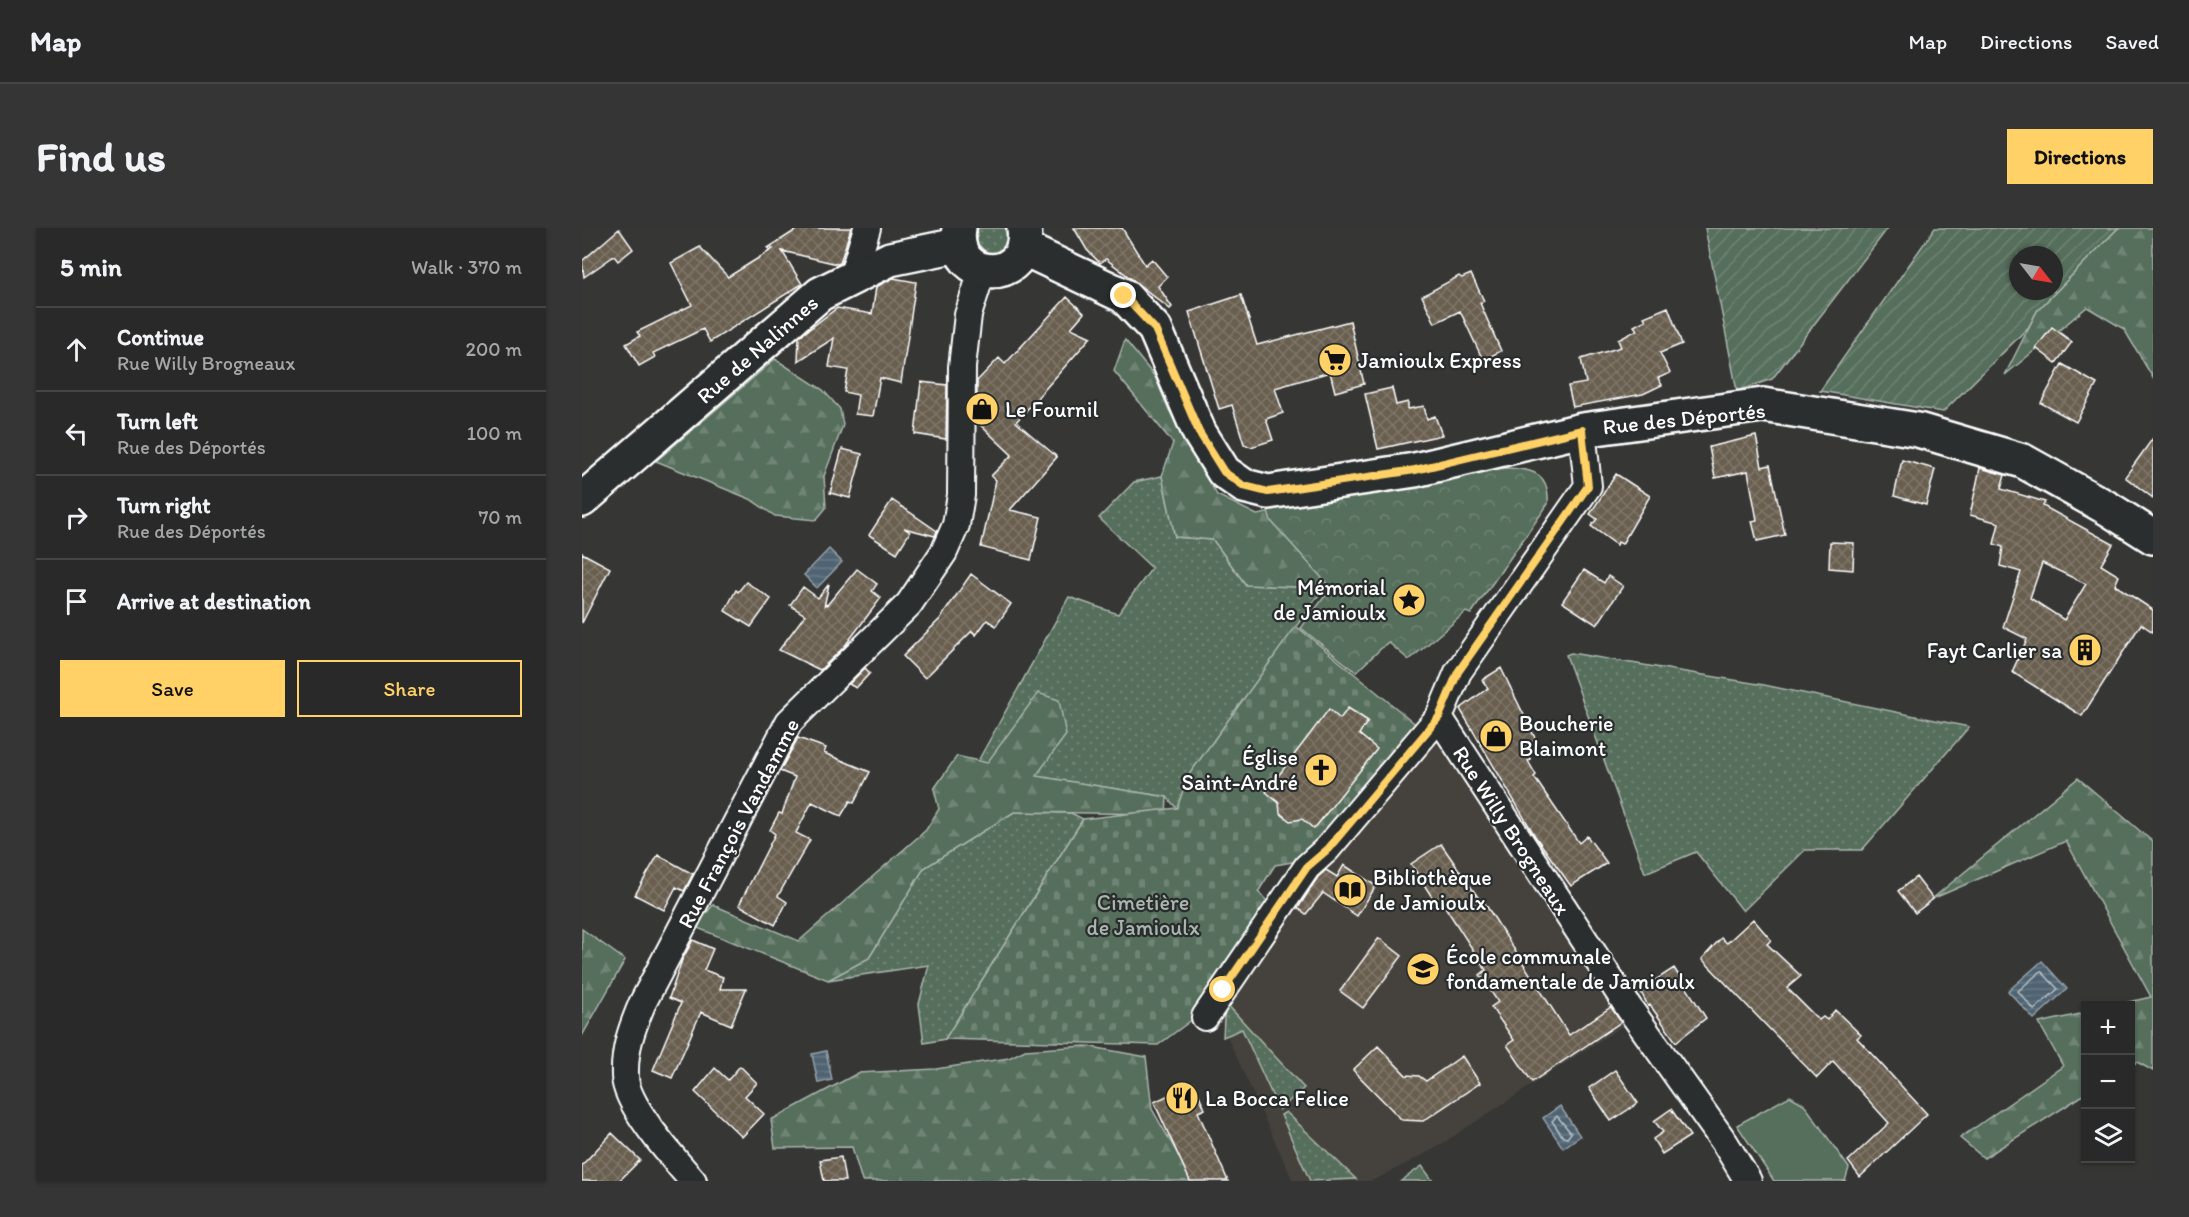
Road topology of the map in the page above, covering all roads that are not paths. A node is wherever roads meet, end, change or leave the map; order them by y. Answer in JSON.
{"nodes":[{"id":1,"x":867,"y":228,"type":"edge"},
{"id":2,"x":958,"y":236,"type":"edge"},
{"id":3,"x":1023,"y":238,"type":"edge"},
{"id":4,"x":982,"y":271,"type":"junction"},
{"id":5,"x":852,"y":278,"type":"junction"},
{"id":6,"x":1582,"y":430,"type":"junction"},
{"id":7,"x":582,"y":500,"type":"edge"},
{"id":8,"x":2153,"y":537,"type":"edge"},
{"id":9,"x":1439,"y":717,"type":"junction"},
{"id":10,"x":1205,"y":1017,"type":"dead end"},
{"id":11,"x":693,"y":1181,"type":"edge"},
{"id":12,"x":1748,"y":1181,"type":"edge"}],
"edges":[{"from":1,"to":5,"type":"street"},
{"from":2,"to":4,"type":"street"},
{"from":2,"to":5,"type":"street","name":"Rue de Nalinnes"},
{"from":3,"to":4,"type":"street"},
{"from":3,"to":6,"type":"street","name":"Rue des Déportés"},
{"from":4,"to":11,"type":"street","name":"Rue François Vandamme"},
{"from":5,"to":7,"type":"street","name":"Rue de Nalinnes"},
{"from":6,"to":8,"type":"street","name":"Rue des Déportés"},
{"from":6,"to":9,"type":"street","name":"Rue Willy Brogneaux"},
{"from":9,"to":10,"type":"street","name":"Rue Willy Brogneaux"},
{"from":9,"to":12,"type":"street","name":"Rue Willy Brogneaux"}]}
